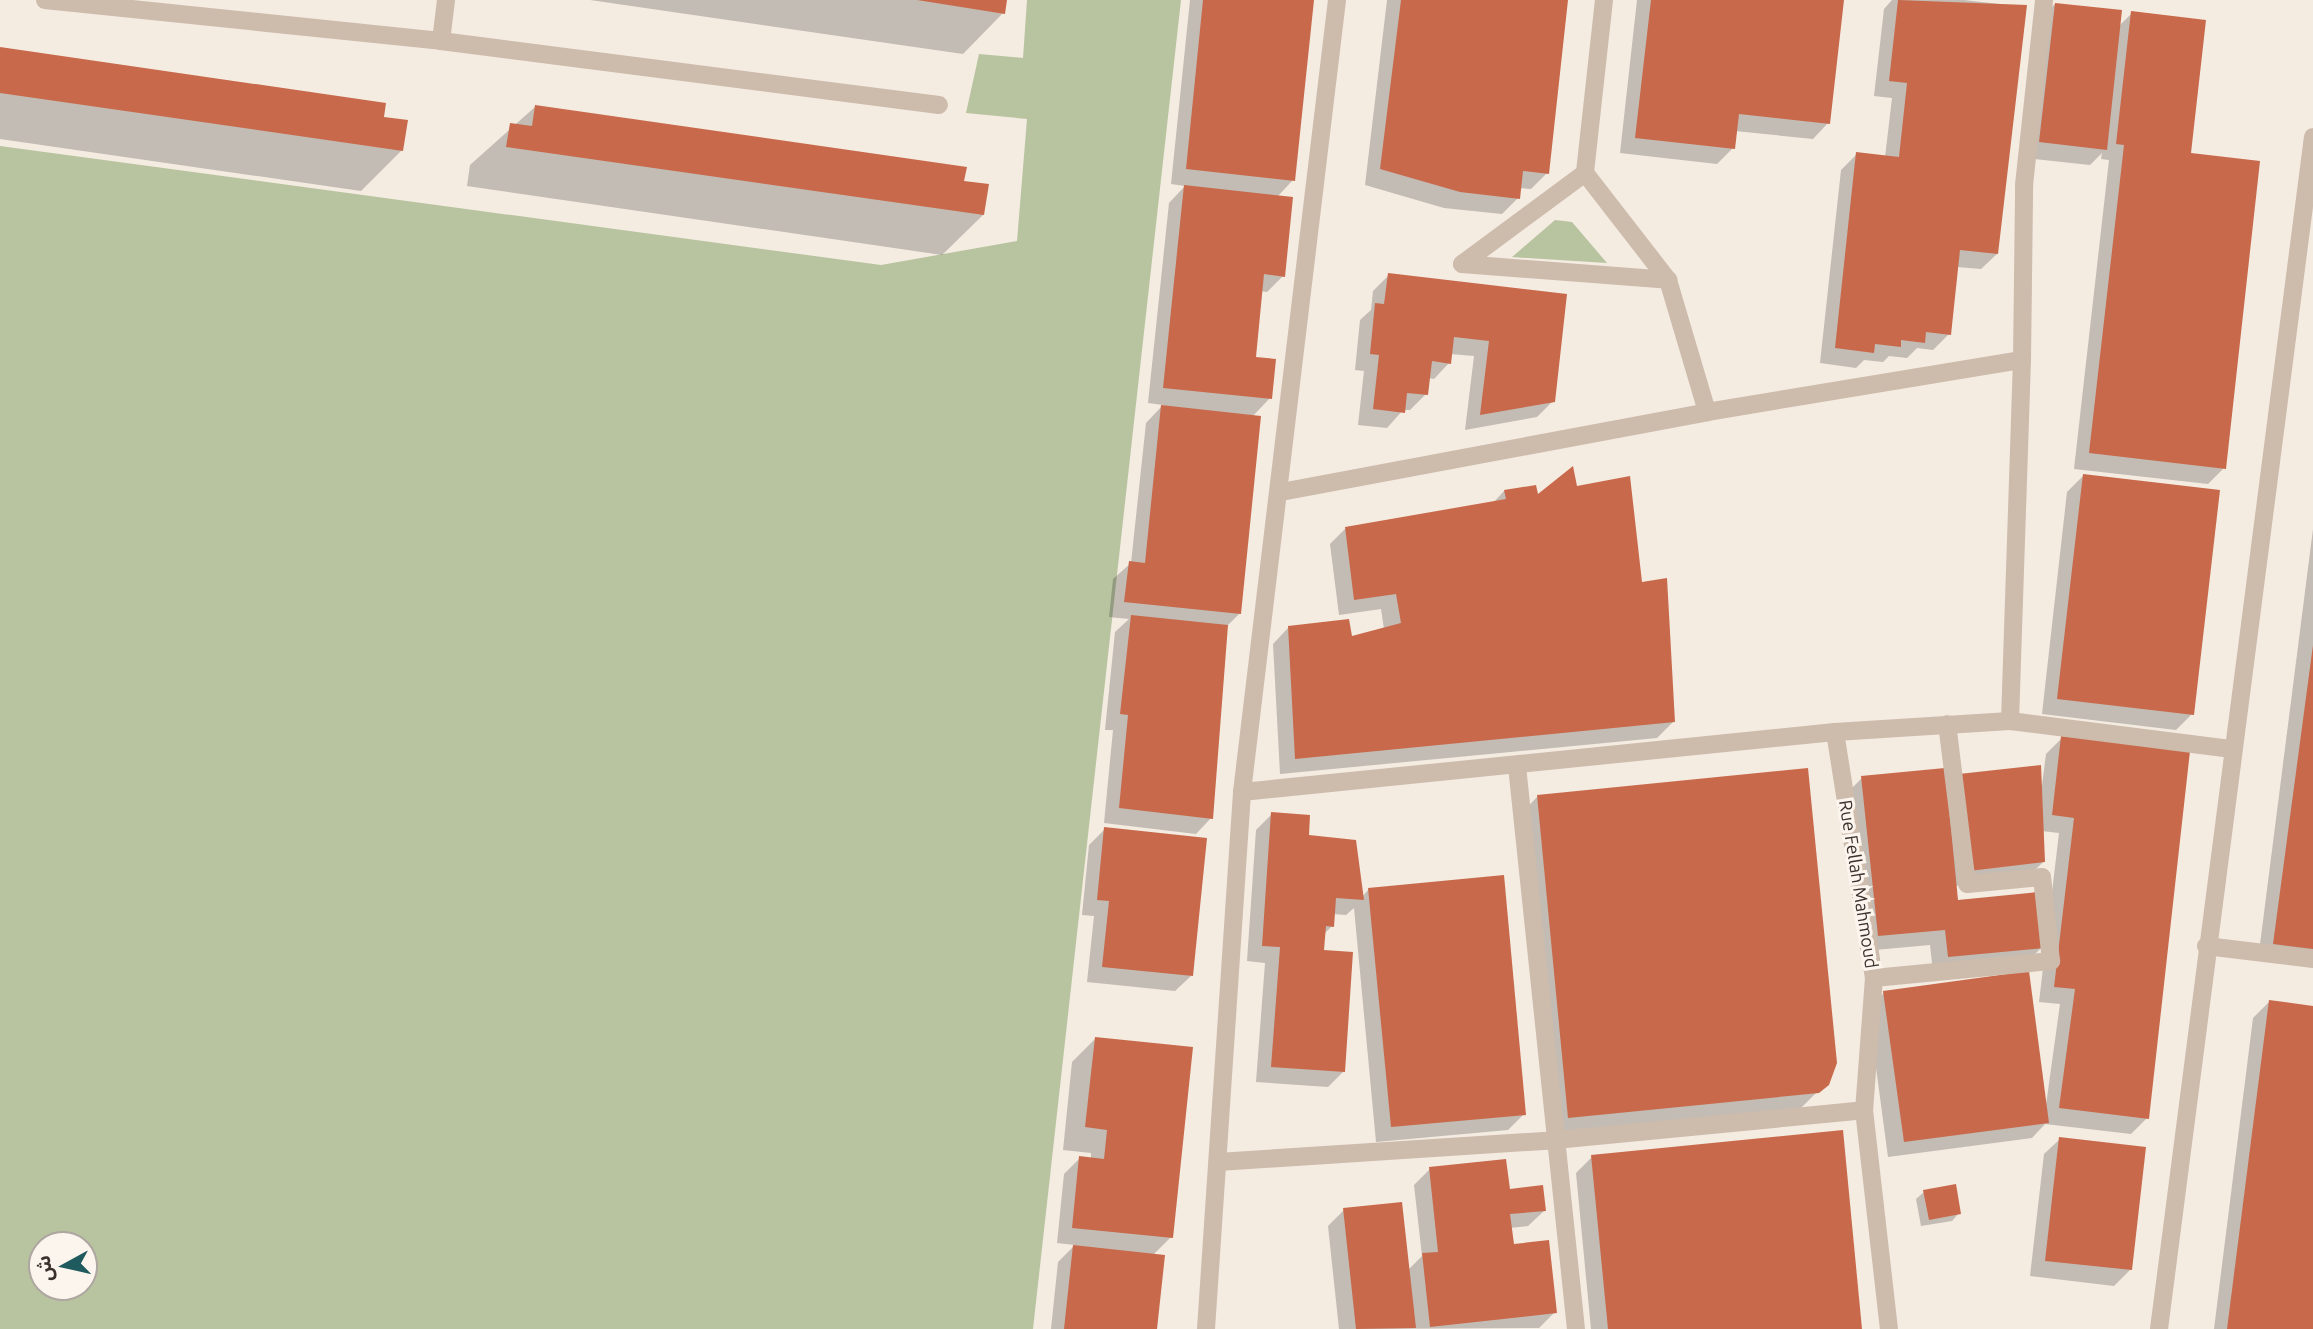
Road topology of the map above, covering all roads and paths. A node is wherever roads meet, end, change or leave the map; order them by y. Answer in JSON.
{"nodes":[{"id":1,"x":45,"y":0,"type":"edge"},
{"id":2,"x":446,"y":0,"type":"edge"},
{"id":3,"x":1337,"y":0,"type":"edge"},
{"id":4,"x":1604,"y":0,"type":"edge"},
{"id":5,"x":2044,"y":0,"type":"edge"},
{"id":6,"x":440,"y":41,"type":"junction"},
{"id":7,"x":939,"y":105,"type":"dead end"},
{"id":8,"x":2313,"y":137,"type":"edge"},
{"id":9,"x":1586,"y":173,"type":"junction"},
{"id":10,"x":1668,"y":280,"type":"junction"},
{"id":11,"x":2022,"y":360,"type":"junction"},
{"id":12,"x":1707,"y":412,"type":"junction"},
{"id":13,"x":1281,"y":492,"type":"junction"},
{"id":14,"x":2010,"y":721,"type":"junction"},
{"id":15,"x":1947,"y":723,"type":"junction"},
{"id":16,"x":1835,"y":732,"type":"junction"},
{"id":17,"x":2232,"y":749,"type":"junction"},
{"id":18,"x":1517,"y":766,"type":"junction"},
{"id":19,"x":1242,"y":792,"type":"junction"},
{"id":20,"x":2206,"y":946,"type":"junction"},
{"id":21,"x":2313,"y":959,"type":"edge"},
{"id":22,"x":1874,"y":978,"type":"junction"},
{"id":23,"x":1864,"y":1110,"type":"junction"},
{"id":24,"x":1555,"y":1140,"type":"junction"},
{"id":25,"x":1218,"y":1163,"type":"junction"},
{"id":26,"x":1206,"y":1329,"type":"edge"},
{"id":27,"x":1576,"y":1329,"type":"edge"},
{"id":28,"x":1889,"y":1329,"type":"edge"},
{"id":29,"x":2159,"y":1329,"type":"edge"}],
"edges":[{"from":1,"to":6,"type":"street"},
{"from":2,"to":6,"type":"street"},
{"from":3,"to":13,"type":"street"},
{"from":4,"to":9,"type":"street"},
{"from":5,"to":11,"type":"street"},
{"from":6,"to":7,"type":"street"},
{"from":8,"to":17,"type":"street"},
{"from":9,"to":10,"type":"street"},
{"from":9,"to":10,"type":"street"},
{"from":10,"to":12,"type":"street"},
{"from":11,"to":12,"type":"street"},
{"from":11,"to":14,"type":"street"},
{"from":12,"to":13,"type":"street"},
{"from":13,"to":19,"type":"street"},
{"from":14,"to":15,"type":"street"},
{"from":14,"to":17,"type":"street"},
{"from":15,"to":16,"type":"street"},
{"from":15,"to":22,"type":"street"},
{"from":16,"to":18,"type":"street"},
{"from":16,"to":22,"type":"street","name":"Rue Fellah Mahmoud"},
{"from":17,"to":20,"type":"street"},
{"from":18,"to":19,"type":"street"},
{"from":18,"to":24,"type":"street"},
{"from":19,"to":25,"type":"street"},
{"from":20,"to":21,"type":"street"},
{"from":20,"to":29,"type":"street"},
{"from":22,"to":23,"type":"street","name":"Rue Fellah Mahmoud"},
{"from":23,"to":24,"type":"street"},
{"from":23,"to":28,"type":"street","name":"Rue Fellah Mahmoud"},
{"from":24,"to":25,"type":"street"},
{"from":24,"to":27,"type":"street"},
{"from":25,"to":26,"type":"street"}]}
